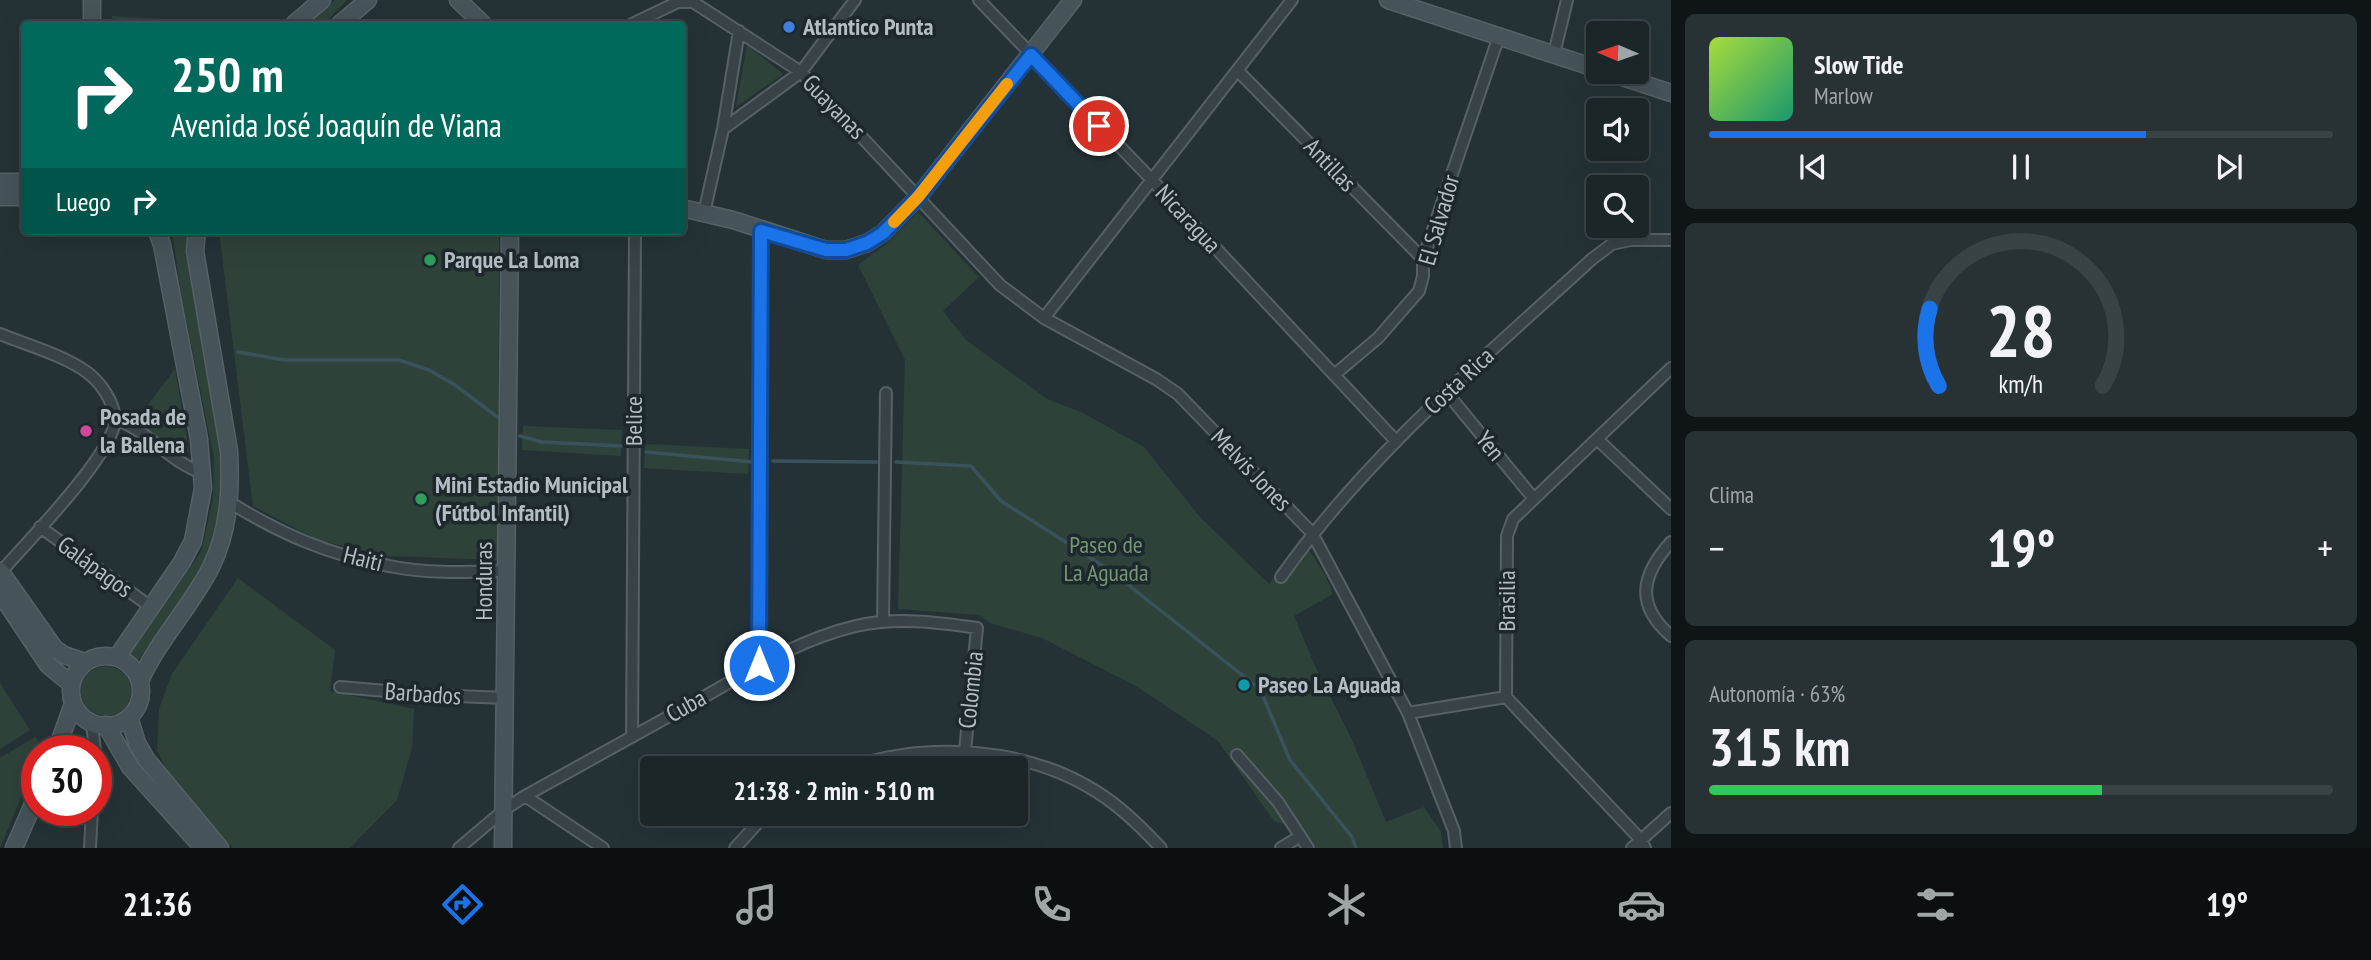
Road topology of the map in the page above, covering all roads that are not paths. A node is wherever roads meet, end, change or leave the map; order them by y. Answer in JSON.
{"nodes":[{"id":1,"x":92,"y":0,"type":"edge"},
{"id":2,"x":322,"y":0,"type":"edge"},
{"id":3,"x":368,"y":0,"type":"edge"},
{"id":4,"x":458,"y":0,"type":"edge"},
{"id":5,"x":468,"y":0,"type":"edge"},
{"id":6,"x":855,"y":0,"type":"edge"},
{"id":7,"x":979,"y":0,"type":"edge"},
{"id":8,"x":1073,"y":0,"type":"edge"},
{"id":9,"x":1292,"y":0,"type":"edge"},
{"id":10,"x":1388,"y":0,"type":"edge"},
{"id":11,"x":1567,"y":0,"type":"edge"},
{"id":12,"x":92,"y":21,"type":"edge"},
{"id":13,"x":297,"y":21,"type":"edge"},
{"id":14,"x":344,"y":21,"type":"edge"},
{"id":15,"x":480,"y":21,"type":"edge"},
{"id":16,"x":638,"y":21,"type":"edge"},
{"id":17,"x":740,"y":31,"type":"junction"},
{"id":18,"x":1499,"y":36,"type":"junction"},
{"id":19,"x":1554,"y":54,"type":"junction"},
{"id":20,"x":1031,"y":55,"type":"junction"},
{"id":21,"x":1586,"y":65,"type":"edge"},
{"id":22,"x":1238,"y":71,"type":"junction"},
{"id":23,"x":801,"y":72,"type":"junction"},
{"id":24,"x":1644,"y":84,"type":"edge"},
{"id":25,"x":1671,"y":93,"type":"edge"},
{"id":26,"x":723,"y":129,"type":"junction"},
{"id":27,"x":1151,"y":179,"type":"junction"},
{"id":28,"x":21,"y":182,"type":"edge"},
{"id":29,"x":0,"y":183,"type":"edge"},
{"id":30,"x":0,"y":197,"type":"edge"},
{"id":31,"x":21,"y":197,"type":"edge"},
{"id":32,"x":918,"y":197,"type":"junction"},
{"id":33,"x":686,"y":209,"type":"edge"},
{"id":34,"x":704,"y":213,"type":"junction"},
{"id":35,"x":761,"y":231,"type":"junction"},
{"id":36,"x":158,"y":235,"type":"edge"},
{"id":37,"x":197,"y":235,"type":"edge"},
{"id":38,"x":510,"y":235,"type":"edge"},
{"id":39,"x":635,"y":235,"type":"edge"},
{"id":40,"x":1671,"y":240,"type":"edge"},
{"id":41,"x":1423,"y":259,"type":"junction"},
{"id":42,"x":1044,"y":318,"type":"junction"},
{"id":43,"x":0,"y":334,"type":"edge"},
{"id":44,"x":1671,"y":368,"type":"edge"},
{"id":45,"x":1334,"y":375,"type":"junction"},
{"id":46,"x":886,"y":393,"type":"dead end"},
{"id":47,"x":1447,"y":393,"type":"junction"},
{"id":48,"x":115,"y":419,"type":"junction"},
{"id":49,"x":1597,"y":439,"type":"junction"},
{"id":50,"x":1395,"y":440,"type":"junction"},
{"id":51,"x":204,"y":473,"type":"junction"},
{"id":52,"x":1534,"y":499,"type":"junction"},
{"id":53,"x":229,"y":502,"type":"junction"},
{"id":54,"x":1671,"y":509,"type":"edge"},
{"id":55,"x":40,"y":527,"type":"junction"},
{"id":56,"x":1312,"y":533,"type":"junction"},
{"id":57,"x":1671,"y":542,"type":"edge"},
{"id":58,"x":508,"y":571,"type":"junction"},
{"id":59,"x":0,"y":572,"type":"edge"},
{"id":60,"x":1281,"y":577,"type":"dead end"},
{"id":61,"x":0,"y":593,"type":"edge"},
{"id":62,"x":151,"y":607,"type":"junction"},
{"id":63,"x":883,"y":622,"type":"junction"},
{"id":64,"x":977,"y":628,"type":"joint"},
{"id":65,"x":1671,"y":636,"type":"edge"},
{"id":66,"x":117,"y":657,"type":"junction"},
{"id":67,"x":85,"y":662,"type":"junction"},
{"id":68,"x":759,"y":665,"type":"junction"},
{"id":69,"x":140,"y":681,"type":"junction"},
{"id":70,"x":71,"y":684,"type":"junction"},
{"id":71,"x":340,"y":687,"type":"dead end"},
{"id":72,"x":1506,"y":697,"type":"junction"},
{"id":73,"x":506,"y":698,"type":"junction"},
{"id":74,"x":73,"y":704,"type":"junction"},
{"id":75,"x":1408,"y":713,"type":"junction"},
{"id":76,"x":129,"y":717,"type":"junction"},
{"id":77,"x":99,"y":724,"type":"junction"},
{"id":78,"x":61,"y":735,"type":"edge"},
{"id":79,"x":97,"y":735,"type":"edge"},
{"id":80,"x":632,"y":737,"type":"junction"},
{"id":81,"x":965,"y":751,"type":"junction"},
{"id":82,"x":1237,"y":755,"type":"dead end"},
{"id":83,"x":894,"y":756,"type":"edge"},
{"id":84,"x":525,"y":796,"type":"junction"},
{"id":85,"x":504,"y":810,"type":"junction"},
{"id":86,"x":1671,"y":813,"type":"edge"},
{"id":87,"x":24,"y":826,"type":"edge"},
{"id":88,"x":91,"y":826,"type":"edge"},
{"id":89,"x":755,"y":826,"type":"edge"},
{"id":90,"x":1299,"y":837,"type":"junction"},
{"id":91,"x":1639,"y":845,"type":"edge"},
{"id":92,"x":14,"y":848,"type":"edge"},
{"id":93,"x":90,"y":848,"type":"edge"},
{"id":94,"x":203,"y":848,"type":"edge"},
{"id":95,"x":220,"y":848,"type":"edge"},
{"id":96,"x":459,"y":848,"type":"edge"},
{"id":97,"x":503,"y":848,"type":"edge"},
{"id":98,"x":603,"y":848,"type":"edge"},
{"id":99,"x":734,"y":848,"type":"edge"},
{"id":100,"x":1161,"y":848,"type":"edge"},
{"id":101,"x":1281,"y":848,"type":"edge"},
{"id":102,"x":1308,"y":848,"type":"edge"},
{"id":103,"x":1456,"y":848,"type":"edge"}],
"edges":[{"from":1,"to":12,"type":"main road"},
{"from":2,"to":13,"type":"main road"},
{"from":3,"to":14,"type":"main road"},
{"from":4,"to":15,"type":"main road"},
{"from":5,"to":15,"type":"main road"},
{"from":6,"to":23,"type":"street"},
{"from":7,"to":20,"type":"street","name":"Nicaragua"},
{"from":8,"to":20,"type":"main road"},
{"from":9,"to":22,"type":"street"},
{"from":10,"to":18,"type":"main road"},
{"from":11,"to":19,"type":"street"},
{"from":16,"to":17,"type":"street","name":"Guayanas"},
{"from":17,"to":23,"type":"street","name":"Guayanas"},
{"from":17,"to":26,"type":"street"},
{"from":18,"to":19,"type":"main road"},
{"from":18,"to":41,"type":"street","name":"El Salvador"},
{"from":19,"to":21,"type":"main road"},
{"from":20,"to":27,"type":"street","name":"Nicaragua"},
{"from":20,"to":32,"type":"main road"},
{"from":22,"to":27,"type":"street"},
{"from":22,"to":41,"type":"street","name":"Antillas"},
{"from":23,"to":26,"type":"street"},
{"from":23,"to":32,"type":"street","name":"Guayanas"},
{"from":24,"to":25,"type":"main road"},
{"from":26,"to":34,"type":"street"},
{"from":27,"to":42,"type":"street"},
{"from":27,"to":45,"type":"street","name":"Nicaragua"},
{"from":28,"to":29,"type":"main road"},
{"from":30,"to":31,"type":"main road"},
{"from":32,"to":35,"type":"main road"},
{"from":32,"to":42,"type":"street","name":"Melvis Jones"},
{"from":33,"to":34,"type":"main road"},
{"from":34,"to":35,"type":"main road"},
{"from":35,"to":68,"type":"street"},
{"from":36,"to":51,"type":"main road"},
{"from":37,"to":53,"type":"main road"},
{"from":38,"to":58,"type":"main road","name":"Honduras"},
{"from":39,"to":80,"type":"street","name":"Belice"},
{"from":40,"to":47,"type":"street","name":"Costa Rica"},
{"from":41,"to":45,"type":"street","name":"El Salvador"},
{"from":42,"to":56,"type":"street","name":"Melvis Jones"},
{"from":43,"to":48,"type":"street"},
{"from":44,"to":49,"type":"street","name":"Brasilia"},
{"from":45,"to":50,"type":"street","name":"Nicaragua"},
{"from":46,"to":63,"type":"street"},
{"from":47,"to":50,"type":"street","name":"Costa Rica"},
{"from":47,"to":52,"type":"street","name":"Yen"},
{"from":48,"to":51,"type":"street"},
{"from":48,"to":55,"type":"street"},
{"from":49,"to":52,"type":"street","name":"Brasilia"},
{"from":49,"to":54,"type":"street"},
{"from":50,"to":56,"type":"street","name":"Costa Rica"},
{"from":51,"to":62,"type":"main road"},
{"from":52,"to":72,"type":"street","name":"Brasilia"},
{"from":53,"to":58,"type":"street","name":"Haiti"},
{"from":53,"to":69,"type":"main road"},
{"from":55,"to":59,"type":"street"},
{"from":55,"to":62,"type":"street","name":"Galápagos"},
{"from":56,"to":60,"type":"street","name":"Costa Rica"},
{"from":56,"to":75,"type":"street","name":"Melvis Jones"},
{"from":57,"to":65,"type":"street"},
{"from":58,"to":73,"type":"main road","name":"Honduras"},
{"from":59,"to":67,"type":"main road"},
{"from":61,"to":70,"type":"main road"},
{"from":62,"to":66,"type":"main road"},
{"from":63,"to":64,"type":"street","name":"Cuba"},
{"from":63,"to":68,"type":"street","name":"Cuba"},
{"from":64,"to":81,"type":"street","name":"Colombia"},
{"from":66,"to":67,"type":"main road"},
{"from":66,"to":69,"type":"main road"},
{"from":67,"to":70,"type":"main road"},
{"from":68,"to":80,"type":"street","name":"Cuba"},
{"from":69,"to":76,"type":"main road"},
{"from":70,"to":74,"type":"main road"},
{"from":71,"to":73,"type":"street","name":"Barbados"},
{"from":72,"to":75,"type":"street"},
{"from":72,"to":91,"type":"street"},
{"from":73,"to":85,"type":"main road","name":"Honduras"},
{"from":74,"to":77,"type":"main road"},
{"from":74,"to":78,"type":"main road"},
{"from":75,"to":103,"type":"street","name":"Melvis Jones"},
{"from":76,"to":77,"type":"main road"},
{"from":76,"to":95,"type":"main road"},
{"from":77,"to":79,"type":"street"},
{"from":77,"to":94,"type":"main road"},
{"from":80,"to":84,"type":"street","name":"Cuba"},
{"from":81,"to":83,"type":"street"},
{"from":81,"to":100,"type":"street"},
{"from":82,"to":90,"type":"street"},
{"from":84,"to":85,"type":"street","name":"Cuba"},
{"from":84,"to":98,"type":"street"},
{"from":85,"to":96,"type":"street","name":"Cuba"},
{"from":85,"to":97,"type":"main road","name":"Honduras"},
{"from":86,"to":91,"type":"street"},
{"from":87,"to":92,"type":"main road"},
{"from":88,"to":93,"type":"street"},
{"from":89,"to":99,"type":"street"},
{"from":90,"to":101,"type":"street"},
{"from":90,"to":102,"type":"street"}]}
